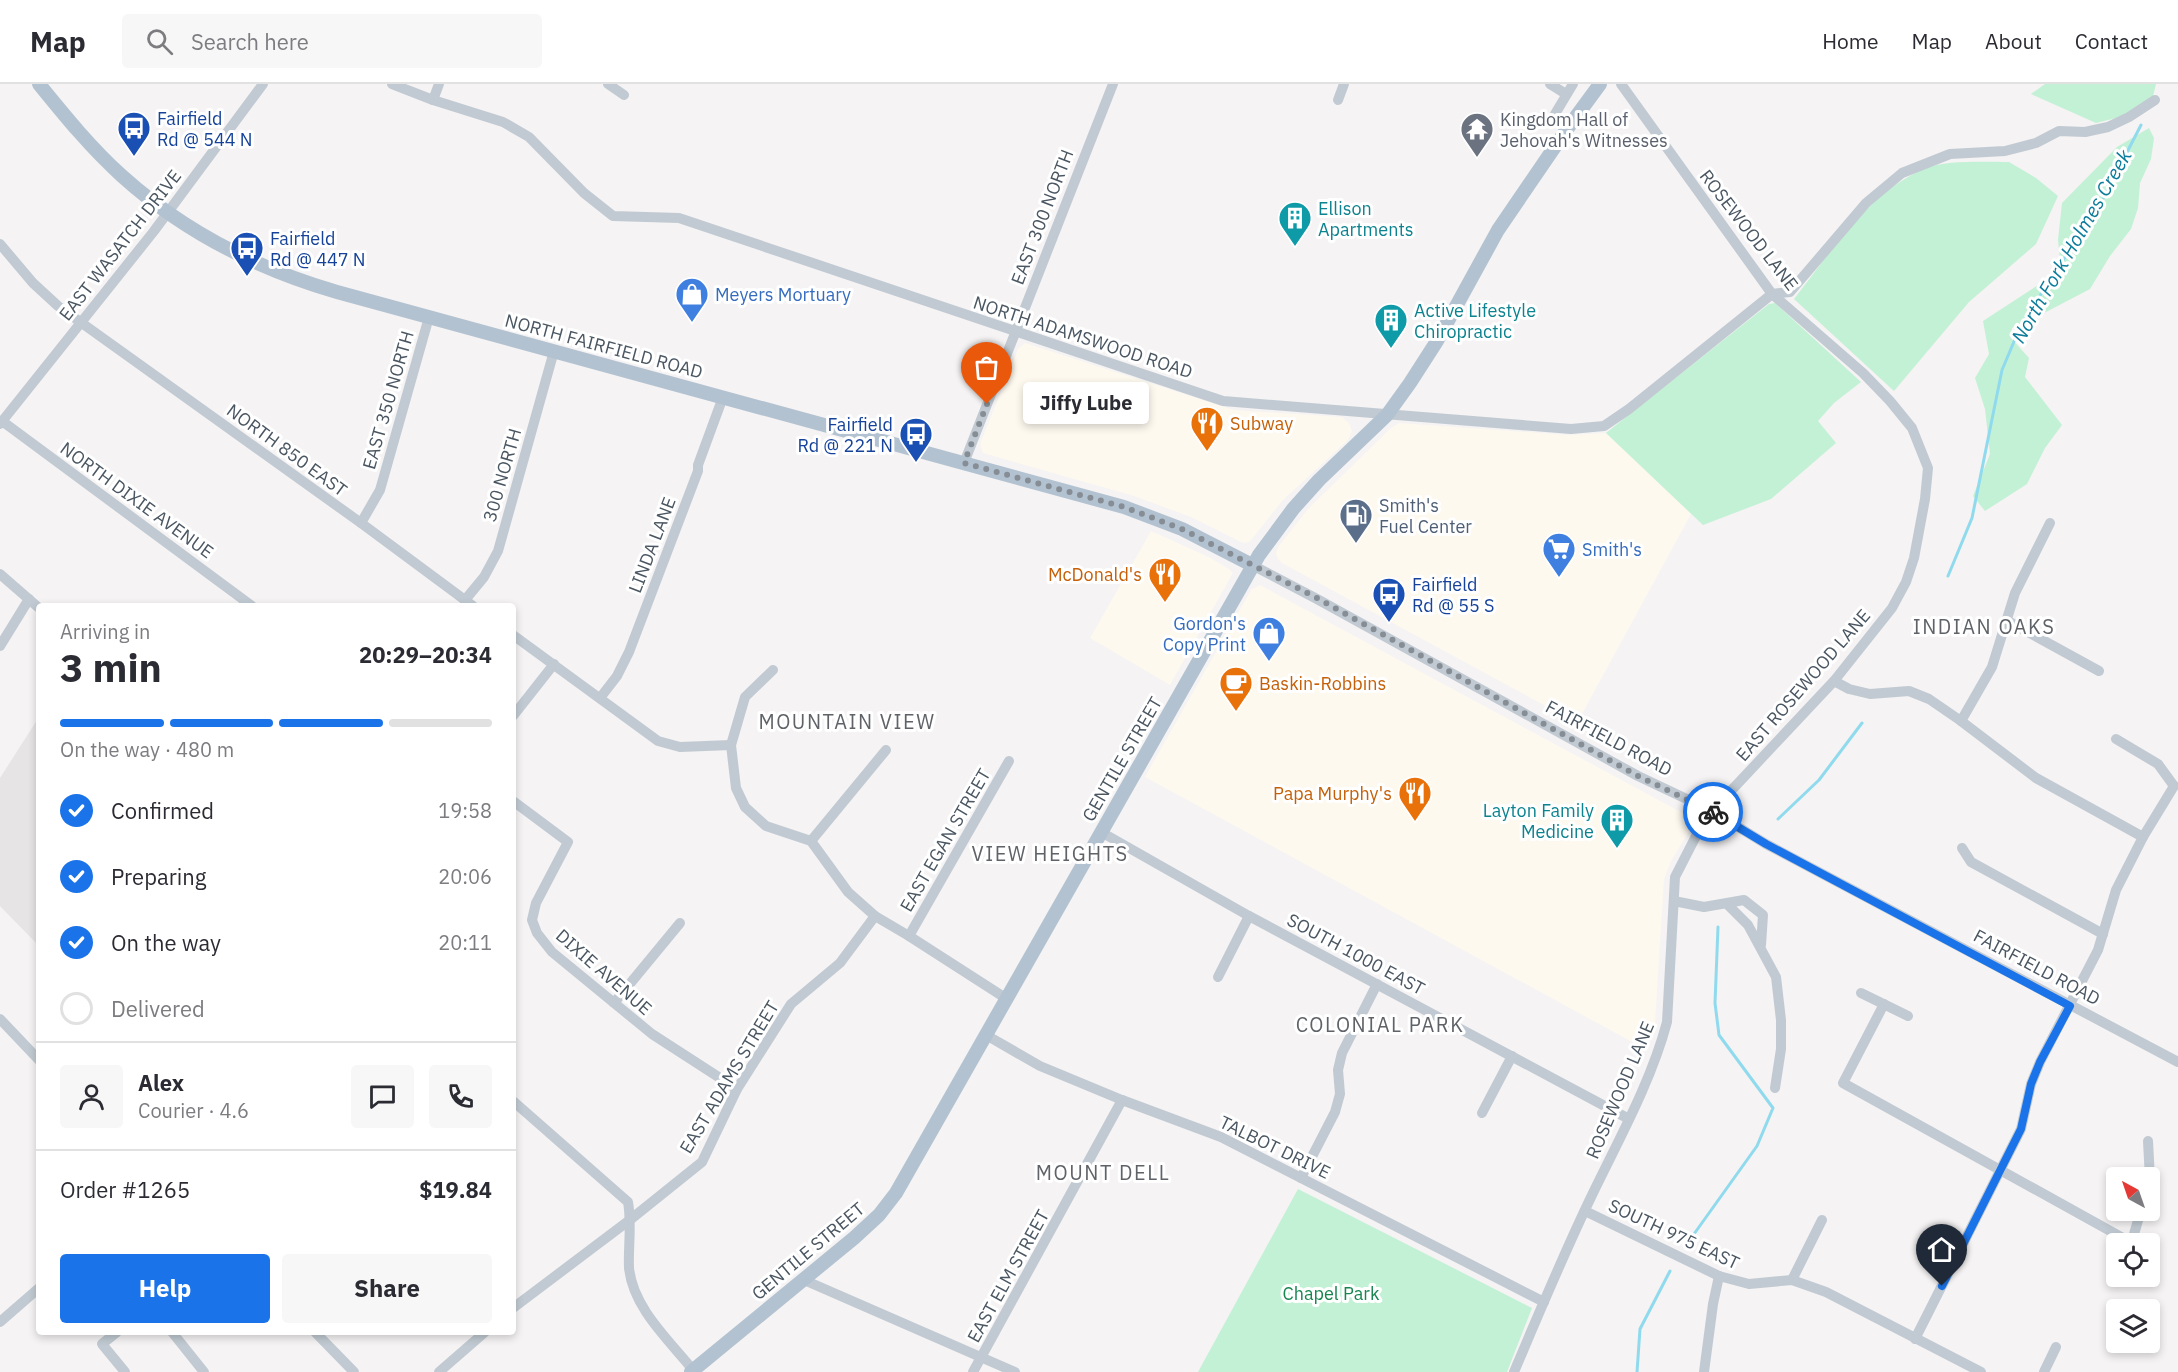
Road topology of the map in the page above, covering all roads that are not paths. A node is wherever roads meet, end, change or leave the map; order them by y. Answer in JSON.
{"nodes":[{"id":1,"x":39,"y":84,"type":"edge"},
{"id":2,"x":263,"y":84,"type":"edge"},
{"id":3,"x":392,"y":84,"type":"edge"},
{"id":4,"x":439,"y":84,"type":"edge"},
{"id":5,"x":608,"y":84,"type":"edge"},
{"id":6,"x":1113,"y":84,"type":"edge"},
{"id":7,"x":1344,"y":84,"type":"edge"},
{"id":8,"x":1550,"y":84,"type":"edge"},
{"id":9,"x":1573,"y":84,"type":"edge"},
{"id":10,"x":1600,"y":84,"type":"edge"},
{"id":11,"x":1621,"y":84,"type":"edge"},
{"id":12,"x":1566,"y":94,"type":"junction"},
{"id":13,"x":624,"y":95,"type":"dead end"},
{"id":14,"x":1338,"y":99,"type":"dead end"},
{"id":15,"x":433,"y":100,"type":"junction"},
{"id":16,"x":2155,"y":100,"type":"dead end"},
{"id":17,"x":1556,"y":114,"type":"dead end"},
{"id":18,"x":167,"y":212,"type":"junction"},
{"id":19,"x":0,"y":244,"type":"edge"},
{"id":20,"x":1772,"y":294,"type":"junction"},
{"id":21,"x":429,"y":317,"type":"junction"},
{"id":22,"x":81,"y":323,"type":"junction"},
{"id":23,"x":1014,"y":332,"type":"junction"},
{"id":24,"x":554,"y":351,"type":"junction"},
{"id":25,"x":723,"y":397,"type":"junction"},
{"id":26,"x":1387,"y":415,"type":"junction"},
{"id":27,"x":1,"y":422,"type":"edge"},
{"id":28,"x":964,"y":463,"type":"junction"},
{"id":29,"x":1928,"y":468,"type":"joint"},
{"id":30,"x":361,"y":523,"type":"junction"},
{"id":31,"x":2050,"y":523,"type":"dead end"},
{"id":32,"x":1214,"y":545,"type":"joint"},
{"id":33,"x":1252,"y":565,"type":"junction"},
{"id":34,"x":0,"y":574,"type":"edge"},
{"id":35,"x":29,"y":599,"type":"junction"},
{"id":36,"x":248,"y":603,"type":"edge"},
{"id":37,"x":469,"y":603,"type":"edge"},
{"id":38,"x":36,"y":605,"type":"edge"},
{"id":39,"x":2006,"y":620,"type":"junction"},
{"id":40,"x":516,"y":637,"type":"edge"},
{"id":41,"x":0,"y":646,"type":"edge"},
{"id":42,"x":554,"y":664,"type":"junction"},
{"id":43,"x":773,"y":670,"type":"dead end"},
{"id":44,"x":2099,"y":671,"type":"dead end"},
{"id":45,"x":1834,"y":681,"type":"junction"},
{"id":46,"x":600,"y":698,"type":"junction"},
{"id":47,"x":516,"y":712,"type":"edge"},
{"id":48,"x":1961,"y":721,"type":"junction"},
{"id":49,"x":2116,"y":739,"type":"dead end"},
{"id":50,"x":731,"y":746,"type":"junction"},
{"id":51,"x":886,"y":750,"type":"dead end"},
{"id":52,"x":1010,"y":761,"type":"dead end"},
{"id":53,"x":2176,"y":786,"type":"edge"},
{"id":54,"x":516,"y":803,"type":"edge"},
{"id":55,"x":1712,"y":812,"type":"junction"},
{"id":56,"x":1101,"y":832,"type":"junction"},
{"id":57,"x":2143,"y":837,"type":"junction"},
{"id":58,"x":811,"y":842,"type":"junction"},
{"id":59,"x":1962,"y":848,"type":"dead end"},
{"id":60,"x":1674,"y":901,"type":"junction"},
{"id":61,"x":1728,"y":904,"type":"junction"},
{"id":62,"x":875,"y":916,"type":"junction"},
{"id":63,"x":1249,"y":916,"type":"junction"},
{"id":64,"x":680,"y":923,"type":"dead end"},
{"id":65,"x":2103,"y":934,"type":"junction"},
{"id":66,"x":909,"y":936,"type":"junction"},
{"id":67,"x":1761,"y":946,"type":"junction"},
{"id":68,"x":1218,"y":977,"type":"dead end"},
{"id":69,"x":1377,"y":984,"type":"junction"},
{"id":70,"x":1862,"y":993,"type":"dead end"},
{"id":71,"x":1007,"y":999,"type":"junction"},
{"id":72,"x":614,"y":1003,"type":"junction"},
{"id":73,"x":1884,"y":1004,"type":"junction"},
{"id":74,"x":2070,"y":1006,"type":"junction"},
{"id":75,"x":1908,"y":1016,"type":"dead end"},
{"id":76,"x":0,"y":1019,"type":"edge"},
{"id":77,"x":986,"y":1035,"type":"junction"},
{"id":78,"x":36,"y":1056,"type":"edge"},
{"id":79,"x":1512,"y":1056,"type":"junction"},
{"id":80,"x":2178,"y":1062,"type":"edge"},
{"id":81,"x":1775,"y":1088,"type":"dead end"},
{"id":82,"x":736,"y":1089,"type":"junction"},
{"id":83,"x":1122,"y":1100,"type":"junction"},
{"id":84,"x":516,"y":1104,"type":"edge"},
{"id":85,"x":1482,"y":1113,"type":"dead end"},
{"id":86,"x":1629,"y":1119,"type":"junction"},
{"id":87,"x":2148,"y":1141,"type":"dead end"},
{"id":88,"x":2149,"y":1167,"type":"edge"},
{"id":89,"x":2001,"y":1170,"type":"junction"},
{"id":90,"x":1301,"y":1178,"type":"junction"},
{"id":91,"x":1585,"y":1211,"type":"junction"},
{"id":92,"x":631,"y":1219,"type":"junction"},
{"id":93,"x":1822,"y":1220,"type":"dead end"},
{"id":94,"x":2116,"y":1233,"type":"edge"},
{"id":95,"x":1719,"y":1276,"type":"junction"},
{"id":96,"x":804,"y":1280,"type":"junction"},
{"id":97,"x":1792,"y":1280,"type":"junction"},
{"id":98,"x":36,"y":1290,"type":"edge"},
{"id":99,"x":1544,"y":1302,"type":"junction"},
{"id":100,"x":516,"y":1305,"type":"edge"},
{"id":101,"x":0,"y":1322,"type":"edge"},
{"id":102,"x":113,"y":1335,"type":"edge"},
{"id":103,"x":173,"y":1335,"type":"edge"},
{"id":104,"x":318,"y":1335,"type":"edge"},
{"id":105,"x":482,"y":1335,"type":"edge"},
{"id":106,"x":1916,"y":1339,"type":"junction"},
{"id":107,"x":2056,"y":1347,"type":"dead end"},
{"id":108,"x":982,"y":1357,"type":"junction"},
{"id":109,"x":692,"y":1371,"type":"edge"},
{"id":110,"x":125,"y":1372,"type":"edge"},
{"id":111,"x":204,"y":1372,"type":"edge"},
{"id":112,"x":354,"y":1372,"type":"edge"},
{"id":113,"x":439,"y":1372,"type":"edge"},
{"id":114,"x":973,"y":1372,"type":"edge"},
{"id":115,"x":1015,"y":1372,"type":"edge"},
{"id":116,"x":1514,"y":1372,"type":"edge"},
{"id":117,"x":1704,"y":1372,"type":"edge"},
{"id":118,"x":1981,"y":1372,"type":"edge"},
{"id":119,"x":2044,"y":1372,"type":"edge"}],
"edges":[{"from":1,"to":18,"type":"main road","name":"NORTH FAIRFIELD ROAD"},
{"from":2,"to":18,"type":"street","name":"EAST WASATCH DRIVE"},
{"from":3,"to":15,"type":"street","name":"NORTH ADAMSWOOD ROAD"},
{"from":4,"to":15,"type":"street"},
{"from":5,"to":13,"type":"street"},
{"from":6,"to":23,"type":"street","name":"EAST 300 NORTH"},
{"from":7,"to":14,"type":"street"},
{"from":8,"to":12,"type":"street"},
{"from":9,"to":12,"type":"street"},
{"from":10,"to":26,"type":"main road","name":"GENTILE STREET"},
{"from":11,"to":20,"type":"street","name":"ROSEWOOD LANE"},
{"from":12,"to":17,"type":"street"},
{"from":15,"to":23,"type":"street","name":"NORTH ADAMSWOOD ROAD"},
{"from":16,"to":20,"type":"street","name":"NORTH ADAMSWOOD ROAD"},
{"from":18,"to":21,"type":"main road","name":"NORTH FAIRFIELD ROAD"},
{"from":18,"to":22,"type":"street","name":"EAST WASATCH DRIVE"},
{"from":19,"to":22,"type":"street","name":"NORTH 850 EAST"},
{"from":20,"to":26,"type":"street","name":"NORTH ADAMSWOOD ROAD"},
{"from":20,"to":29,"type":"street","name":"ROSEWOOD LANE"},
{"from":21,"to":24,"type":"main road","name":"NORTH FAIRFIELD ROAD"},
{"from":21,"to":30,"type":"street","name":"EAST 350 NORTH"},
{"from":22,"to":27,"type":"street","name":"EAST WASATCH DRIVE"},
{"from":22,"to":30,"type":"street","name":"NORTH 850 EAST"},
{"from":23,"to":26,"type":"street","name":"NORTH ADAMSWOOD ROAD"},
{"from":23,"to":28,"type":"street","name":"EAST 300 NORTH"},
{"from":24,"to":25,"type":"main road","name":"NORTH FAIRFIELD ROAD"},
{"from":24,"to":37,"type":"street","name":"300 NORTH"},
{"from":25,"to":28,"type":"main road","name":"NORTH FAIRFIELD ROAD"},
{"from":25,"to":46,"type":"street","name":"LINDA LANE"},
{"from":26,"to":33,"type":"main road","name":"GENTILE STREET"},
{"from":27,"to":36,"type":"street","name":"NORTH DIXIE AVENUE"},
{"from":28,"to":32,"type":"main road","name":"NORTH FAIRFIELD ROAD"},
{"from":29,"to":45,"type":"street","name":"EAST ROSEWOOD LANE"},
{"from":30,"to":37,"type":"street","name":"NORTH 850 EAST"},
{"from":31,"to":39,"type":"street"},
{"from":32,"to":33,"type":"main road","name":"FAIRFIELD ROAD"},
{"from":33,"to":55,"type":"street","name":"FAIRFIELD ROAD"},
{"from":33,"to":56,"type":"main road","name":"GENTILE STREET"},
{"from":34,"to":35,"type":"street"},
{"from":35,"to":38,"type":"street"},
{"from":35,"to":41,"type":"street"},
{"from":39,"to":44,"type":"street"},
{"from":39,"to":48,"type":"street"},
{"from":40,"to":42,"type":"street"},
{"from":42,"to":46,"type":"street"},
{"from":42,"to":47,"type":"street"},
{"from":43,"to":50,"type":"street"},
{"from":45,"to":48,"type":"street"},
{"from":45,"to":55,"type":"street","name":"EAST ROSEWOOD LANE"},
{"from":46,"to":50,"type":"street"},
{"from":48,"to":57,"type":"street"},
{"from":49,"to":53,"type":"street"},
{"from":50,"to":58,"type":"street"},
{"from":51,"to":58,"type":"street"},
{"from":52,"to":66,"type":"street","name":"EAST EGAN STREET"},
{"from":53,"to":57,"type":"street"},
{"from":54,"to":72,"type":"street","name":"DIXIE AVENUE"},
{"from":55,"to":60,"type":"street","name":"ROSEWOOD LANE"},
{"from":55,"to":74,"type":"street","name":"FAIRFIELD ROAD"},
{"from":56,"to":63,"type":"street","name":"SOUTH 1000 EAST"},
{"from":56,"to":71,"type":"main road","name":"GENTILE STREET"},
{"from":57,"to":65,"type":"street"},
{"from":58,"to":62,"type":"street"},
{"from":59,"to":65,"type":"street"},
{"from":60,"to":61,"type":"street"},
{"from":60,"to":86,"type":"street","name":"ROSEWOOD LANE"},
{"from":61,"to":67,"type":"street"},
{"from":61,"to":67,"type":"street"},
{"from":62,"to":66,"type":"street"},
{"from":62,"to":82,"type":"street","name":"EAST ADAMS STREET"},
{"from":63,"to":68,"type":"street"},
{"from":63,"to":69,"type":"street","name":"SOUTH 1000 EAST"},
{"from":64,"to":72,"type":"street"},
{"from":65,"to":74,"type":"street"},
{"from":66,"to":71,"type":"street"},
{"from":67,"to":81,"type":"street"},
{"from":69,"to":79,"type":"street","name":"SOUTH 1000 EAST"},
{"from":69,"to":90,"type":"street"},
{"from":70,"to":73,"type":"street"},
{"from":71,"to":77,"type":"main road","name":"GENTILE STREET"},
{"from":72,"to":82,"type":"street","name":"DIXIE AVENUE"},
{"from":73,"to":75,"type":"street"},
{"from":73,"to":89,"type":"street"},
{"from":74,"to":80,"type":"street","name":"FAIRFIELD ROAD"},
{"from":74,"to":89,"type":"street"},
{"from":76,"to":78,"type":"street"},
{"from":77,"to":83,"type":"street","name":"TALBOT DRIVE"},
{"from":77,"to":96,"type":"main road","name":"GENTILE STREET"},
{"from":79,"to":85,"type":"street"},
{"from":79,"to":86,"type":"street","name":"SOUTH 1000 EAST"},
{"from":82,"to":92,"type":"street","name":"EAST ADAMS STREET"},
{"from":83,"to":90,"type":"street","name":"TALBOT DRIVE"},
{"from":83,"to":108,"type":"street","name":"EAST ELM STREET"},
{"from":84,"to":92,"type":"street"},
{"from":86,"to":91,"type":"street","name":"ROSEWOOD LANE"},
{"from":87,"to":88,"type":"street"},
{"from":89,"to":94,"type":"street"},
{"from":89,"to":106,"type":"street"},
{"from":90,"to":99,"type":"street","name":"TALBOT DRIVE"},
{"from":91,"to":95,"type":"street","name":"SOUTH 975 EAST"},
{"from":91,"to":99,"type":"street","name":"ROSEWOOD LANE"},
{"from":92,"to":100,"type":"street","name":"EAST ADAMS STREET"},
{"from":92,"to":109,"type":"street"},
{"from":93,"to":97,"type":"street"},
{"from":95,"to":97,"type":"street","name":"SOUTH 975 EAST"},
{"from":95,"to":117,"type":"street"},
{"from":96,"to":108,"type":"street"},
{"from":96,"to":109,"type":"main road","name":"GENTILE STREET"},
{"from":97,"to":106,"type":"street","name":"SOUTH 975 EAST"},
{"from":98,"to":101,"type":"street"},
{"from":99,"to":116,"type":"street","name":"ROSEWOOD LANE"},
{"from":102,"to":110,"type":"street"},
{"from":103,"to":111,"type":"street"},
{"from":104,"to":112,"type":"street"},
{"from":105,"to":113,"type":"street"},
{"from":106,"to":118,"type":"street","name":"SOUTH 975 EAST"},
{"from":107,"to":119,"type":"street"},
{"from":108,"to":114,"type":"street","name":"EAST ELM STREET"},
{"from":108,"to":115,"type":"street"}]}
